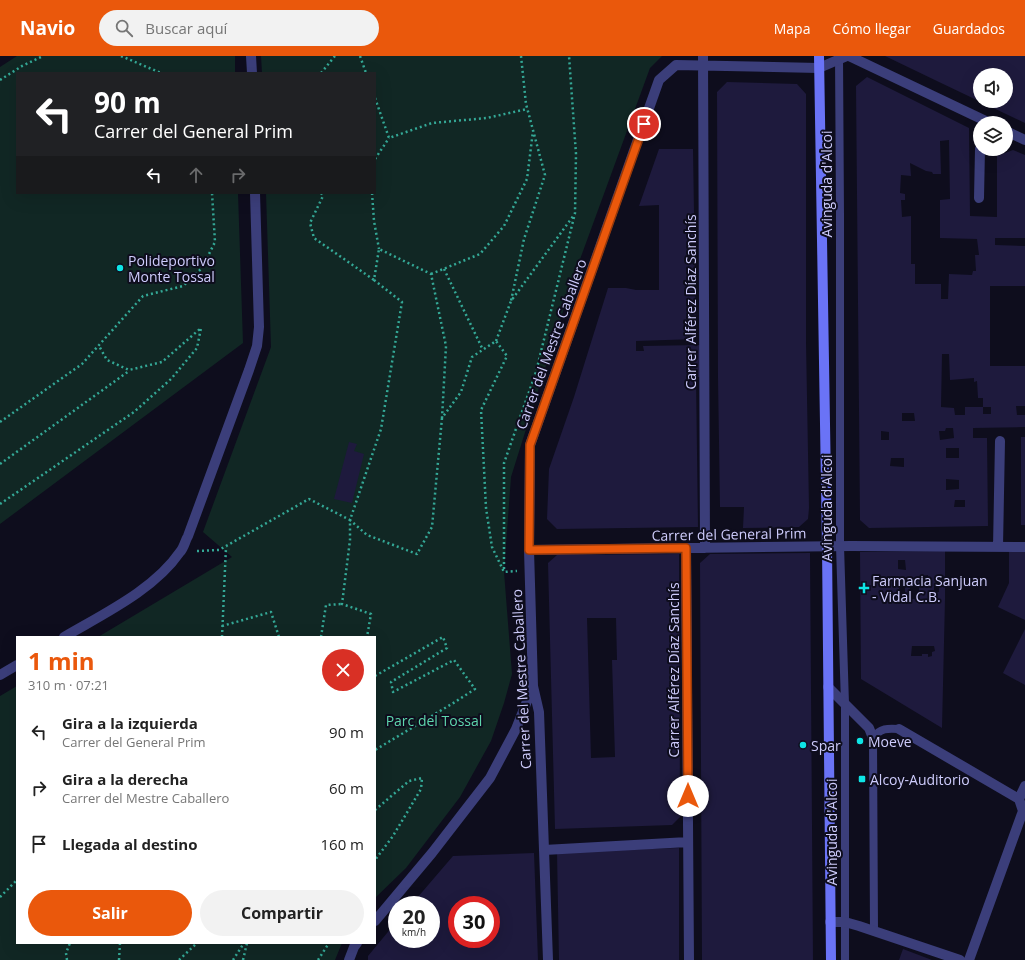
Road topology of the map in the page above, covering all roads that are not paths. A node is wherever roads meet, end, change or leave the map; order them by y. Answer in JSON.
{"nodes":[{"id":1,"x":251,"y":56,"type":"edge"},
{"id":2,"x":819,"y":56,"type":"edge"},
{"id":3,"x":843,"y":57,"type":"edge"},
{"id":4,"x":703,"y":60,"type":"edge"},
{"id":5,"x":819,"y":68,"type":"junction"},
{"id":6,"x":252,"y":72,"type":"edge"},
{"id":7,"x":973,"y":117,"type":"edge"},
{"id":8,"x":1013,"y":134,"type":"edge"},
{"id":9,"x":1025,"y":140,"type":"edge"},
{"id":10,"x":980,"y":156,"type":"edge"},
{"id":11,"x":255,"y":194,"type":"edge"},
{"id":12,"x":979,"y":198,"type":"dead end"},
{"id":13,"x":1000,"y":441,"type":"dead end"},
{"id":14,"x":827,"y":546,"type":"junction"},
{"id":15,"x":840,"y":546,"type":"junction"},
{"id":16,"x":998,"y":547,"type":"junction"},
{"id":17,"x":1025,"y":547,"type":"edge"},
{"id":18,"x":686,"y":548,"type":"junction"},
{"id":19,"x":705,"y":548,"type":"junction"},
{"id":20,"x":529,"y":550,"type":"junction"},
{"id":21,"x":66,"y":636,"type":"edge"},
{"id":22,"x":16,"y":666,"type":"edge"},
{"id":23,"x":0,"y":675,"type":"edge"},
{"id":24,"x":533,"y":686,"type":"junction"},
{"id":25,"x":828,"y":687,"type":"junction"},
{"id":26,"x":845,"y":704,"type":"junction"},
{"id":27,"x":899,"y":729,"type":"joint"},
{"id":28,"x":873,"y":738,"type":"junction"},
{"id":29,"x":1025,"y":786,"type":"edge"},
{"id":30,"x":1018,"y":799,"type":"junction"},
{"id":31,"x":688,"y":842,"type":"junction"},
{"id":32,"x":544,"y":850,"type":"junction"},
{"id":33,"x":376,"y":920,"type":"edge"},
{"id":34,"x":830,"y":922,"type":"junction"},
{"id":35,"x":845,"y":922,"type":"junction"},
{"id":36,"x":874,"y":931,"type":"junction"},
{"id":37,"x":356,"y":944,"type":"edge"},
{"id":38,"x":349,"y":960,"type":"edge"},
{"id":39,"x":548,"y":960,"type":"edge"},
{"id":40,"x":689,"y":960,"type":"edge"},
{"id":41,"x":831,"y":960,"type":"edge"},
{"id":42,"x":845,"y":960,"type":"edge"},
{"id":43,"x":960,"y":960,"type":"edge"},
{"id":44,"x":969,"y":960,"type":"edge"}],
"edges":[{"from":1,"to":6,"type":"street"},
{"from":2,"to":5,"type":"main road","name":"Avinguda d'Alcoi"},
{"from":3,"to":5,"type":"street"},
{"from":3,"to":7,"type":"street"},
{"from":3,"to":15,"type":"lane","name":"Avinguda d'Alcoi"},
{"from":4,"to":5,"type":"street","name":"Carrer del Mestre Caballero"},
{"from":4,"to":19,"type":"street","name":"Carrer Alférez Díaz Sanchís"},
{"from":4,"to":20,"type":"street","name":"Carrer del Mestre Caballero"},
{"from":5,"to":14,"type":"main road","name":"Avinguda d'Alcoi"},
{"from":8,"to":9,"type":"street"},
{"from":10,"to":12,"type":"street"},
{"from":11,"to":21,"type":"street"},
{"from":13,"to":16,"type":"street"},
{"from":14,"to":15,"type":"street","name":"Carrer del General Prim"},
{"from":14,"to":19,"type":"street","name":"Carrer del General Prim"},
{"from":14,"to":25,"type":"main road","name":"Avinguda d'Alcoi"},
{"from":15,"to":16,"type":"street","name":"Carrer del General Prim"},
{"from":15,"to":26,"type":"lane","name":"Avinguda d'Alcoi"},
{"from":16,"to":17,"type":"street","name":"Carrer del General Prim"},
{"from":18,"to":19,"type":"street","name":"Carrer del General Prim"},
{"from":18,"to":20,"type":"street","name":"Carrer del General Prim"},
{"from":18,"to":31,"type":"street","name":"Carrer Alférez Díaz Sanchís"},
{"from":20,"to":24,"type":"street","name":"Carrer del Mestre Caballero"},
{"from":22,"to":23,"type":"street"},
{"from":24,"to":32,"type":"street","name":"Carrer del Mestre Caballero"},
{"from":24,"to":33,"type":"street"},
{"from":25,"to":26,"type":"street"},
{"from":25,"to":34,"type":"main road","name":"Avinguda d'Alcoi"},
{"from":26,"to":28,"type":"street"},
{"from":26,"to":35,"type":"lane","name":"Avinguda d'Alcoi"},
{"from":27,"to":28,"type":"lane"},
{"from":27,"to":30,"type":"street"},
{"from":28,"to":36,"type":"lane"},
{"from":29,"to":30,"type":"street"},
{"from":30,"to":44,"type":"street"},
{"from":31,"to":32,"type":"street"},
{"from":31,"to":40,"type":"street","name":"Carrer Alférez Díaz Sanchís"},
{"from":32,"to":39,"type":"street","name":"Carrer del Mestre Caballero"},
{"from":34,"to":35,"type":"street"},
{"from":34,"to":41,"type":"main road","name":"Avinguda d'Alcoi"},
{"from":35,"to":36,"type":"street"},
{"from":35,"to":42,"type":"lane","name":"Avinguda d'Alcoi"},
{"from":36,"to":43,"type":"street"},
{"from":37,"to":38,"type":"street"}]}
